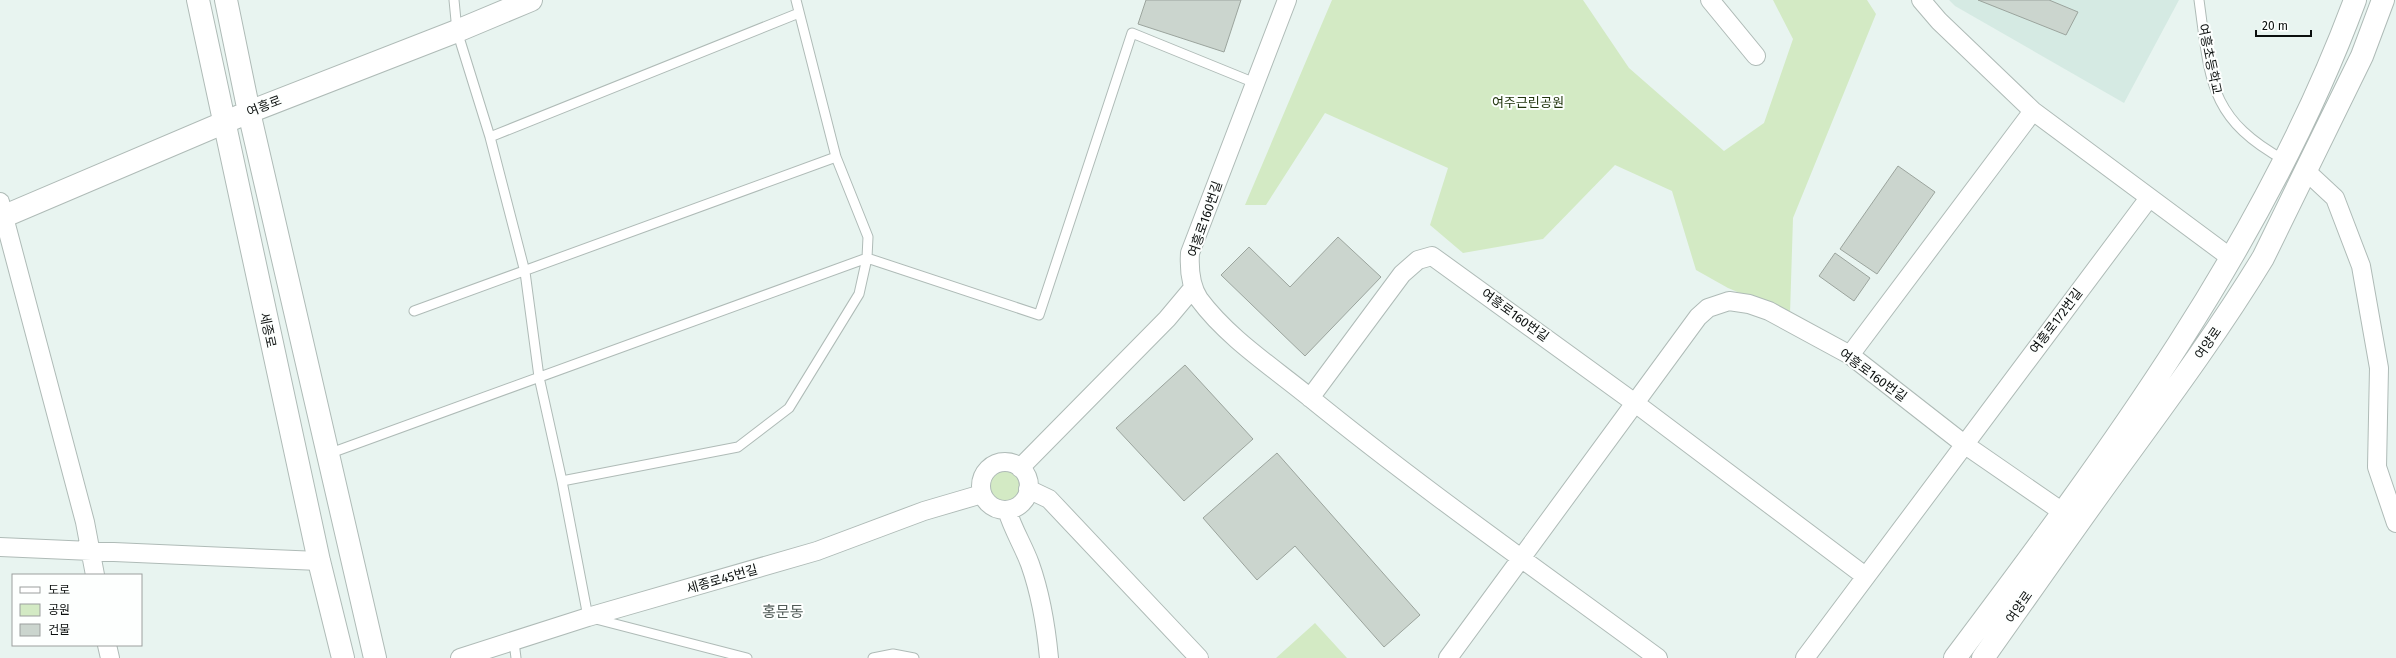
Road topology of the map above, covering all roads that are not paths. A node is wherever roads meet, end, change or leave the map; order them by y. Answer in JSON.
{"nodes":[{"id":1,"x":198,"y":0,"type":"edge"},
{"id":2,"x":226,"y":0,"type":"edge"},
{"id":3,"x":454,"y":0,"type":"edge"},
{"id":4,"x":531,"y":0,"type":"edge"},
{"id":5,"x":796,"y":0,"type":"edge"},
{"id":6,"x":1287,"y":0,"type":"edge"},
{"id":7,"x":1710,"y":0,"type":"edge"},
{"id":8,"x":1921,"y":0,"type":"edge"},
{"id":9,"x":2199,"y":0,"type":"edge"},
{"id":10,"x":2355,"y":0,"type":"edge"},
{"id":11,"x":2383,"y":0,"type":"edge"},
{"id":12,"x":799,"y":13,"type":"junction"},
{"id":13,"x":457,"y":32,"type":"junction"},
{"id":14,"x":1756,"y":56,"type":"dead end"},
{"id":15,"x":1255,"y":84,"type":"junction"},
{"id":16,"x":2033,"y":111,"type":"junction"},
{"id":17,"x":249,"y":112,"type":"junction"},
{"id":18,"x":223,"y":123,"type":"junction"},
{"id":19,"x":490,"y":137,"type":"junction"},
{"id":20,"x":836,"y":157,"type":"junction"},
{"id":21,"x":2284,"y":160,"type":"junction"},
{"id":22,"x":2306,"y":171,"type":"junction"},
{"id":23,"x":2149,"y":198,"type":"junction"},
{"id":24,"x":1,"y":213,"type":"edge"},
{"id":25,"x":867,"y":258,"type":"junction"},
{"id":26,"x":2231,"y":258,"type":"junction"},
{"id":27,"x":525,"y":272,"type":"junction"},
{"id":28,"x":1193,"y":288,"type":"junction"},
{"id":29,"x":414,"y":311,"type":"dead end"},
{"id":30,"x":1850,"y":355,"type":"junction"},
{"id":31,"x":539,"y":377,"type":"junction"},
{"id":32,"x":1310,"y":398,"type":"junction"},
{"id":33,"x":1635,"y":403,"type":"junction"},
{"id":34,"x":1964,"y":444,"type":"junction"},
{"id":35,"x":327,"y":455,"type":"junction"},
{"id":36,"x":1020,"y":468,"type":"junction"},
{"id":37,"x":562,"y":481,"type":"junction"},
{"id":38,"x":1028,"y":489,"type":"junction"},
{"id":39,"x":982,"y":494,"type":"junction"},
{"id":40,"x":1007,"y":510,"type":"junction"},
{"id":41,"x":2064,"y":513,"type":"junction"},
{"id":42,"x":2396,"y":523,"type":"edge"},
{"id":43,"x":0,"y":547,"type":"edge"},
{"id":44,"x":91,"y":553,"type":"junction"},
{"id":45,"x":1521,"y":558,"type":"junction"},
{"id":46,"x":319,"y":562,"type":"junction"},
{"id":47,"x":95,"y":574,"type":"edge"},
{"id":48,"x":1865,"y":576,"type":"junction"},
{"id":49,"x":588,"y":617,"type":"junction"},
{"id":50,"x":107,"y":646,"type":"edge"},
{"id":51,"x":515,"y":650,"type":"edge"},
{"id":52,"x":110,"y":658,"type":"edge"},
{"id":53,"x":343,"y":658,"type":"edge"},
{"id":54,"x":375,"y":658,"type":"edge"},
{"id":55,"x":460,"y":658,"type":"edge"},
{"id":56,"x":747,"y":658,"type":"edge"},
{"id":57,"x":873,"y":658,"type":"edge"},
{"id":58,"x":914,"y":658,"type":"edge"},
{"id":59,"x":1049,"y":658,"type":"edge"},
{"id":60,"x":1199,"y":658,"type":"edge"},
{"id":61,"x":1448,"y":658,"type":"edge"},
{"id":62,"x":1658,"y":658,"type":"edge"},
{"id":63,"x":1805,"y":658,"type":"edge"},
{"id":64,"x":1955,"y":658,"type":"edge"},
{"id":65,"x":1983,"y":658,"type":"edge"}],
"edges":[{"from":1,"to":18,"type":"street","name":"세종로"},
{"from":2,"to":17,"type":"street"},
{"from":3,"to":13,"type":"lane"},
{"from":4,"to":13,"type":"street","name":"여흥로"},
{"from":5,"to":12,"type":"lane"},
{"from":6,"to":15,"type":"street","name":"여흥로160번길"},
{"from":7,"to":14,"type":"street"},
{"from":8,"to":16,"type":"street"},
{"from":9,"to":21,"type":"lane","name":"여흥초등학교"},
{"from":10,"to":21,"type":"street","name":"여양로"},
{"from":11,"to":22,"type":"street","name":"여양로"},
{"from":12,"to":19,"type":"lane"},
{"from":12,"to":20,"type":"lane"},
{"from":13,"to":17,"type":"street","name":"여흥로"},
{"from":13,"to":19,"type":"lane"},
{"from":15,"to":25,"type":"lane"},
{"from":15,"to":28,"type":"street","name":"여흥로160번길"},
{"from":16,"to":23,"type":"street"},
{"from":16,"to":30,"type":"street"},
{"from":17,"to":18,"type":"street","name":"여흥로"},
{"from":17,"to":35,"type":"street"},
{"from":18,"to":24,"type":"street","name":"여흥로"},
{"from":18,"to":46,"type":"street","name":"세종로"},
{"from":19,"to":27,"type":"lane"},
{"from":20,"to":25,"type":"lane"},
{"from":20,"to":27,"type":"lane"},
{"from":21,"to":22,"type":"street"},
{"from":21,"to":26,"type":"street","name":"여양로"},
{"from":22,"to":42,"type":"street"},
{"from":22,"to":65,"type":"street","name":"여양로"},
{"from":23,"to":26,"type":"street"},
{"from":23,"to":34,"type":"street","name":"여흥로172번길"},
{"from":24,"to":44,"type":"street"},
{"from":25,"to":31,"type":"lane"},
{"from":25,"to":37,"type":"lane"},
{"from":26,"to":41,"type":"street","name":"여양로"},
{"from":27,"to":29,"type":"lane"},
{"from":27,"to":31,"type":"lane"},
{"from":28,"to":32,"type":"street","name":"여흥로160번길"},
{"from":28,"to":36,"type":"street"},
{"from":30,"to":33,"type":"street","name":"여흥로160번길"},
{"from":30,"to":34,"type":"street","name":"여흥로160번길"},
{"from":31,"to":35,"type":"lane"},
{"from":31,"to":37,"type":"lane"},
{"from":32,"to":33,"type":"street","name":"여흥로160번길"},
{"from":32,"to":45,"type":"street","name":"여흥로160번길"},
{"from":33,"to":45,"type":"street","name":"여흥로160번길"},
{"from":33,"to":48,"type":"street","name":"여흥로160번길"},
{"from":34,"to":41,"type":"street","name":"여흥로160번길"},
{"from":34,"to":48,"type":"street"},
{"from":35,"to":54,"type":"street"},
{"from":36,"to":38,"type":"street"},
{"from":36,"to":39,"type":"street"},
{"from":37,"to":49,"type":"lane"},
{"from":38,"to":40,"type":"street"},
{"from":38,"to":60,"type":"street"},
{"from":39,"to":40,"type":"street"},
{"from":39,"to":49,"type":"street","name":"세종로45번길"},
{"from":40,"to":59,"type":"street"},
{"from":41,"to":64,"type":"street","name":"여양로"},
{"from":43,"to":44,"type":"street"},
{"from":44,"to":46,"type":"street"},
{"from":44,"to":47,"type":"street"},
{"from":45,"to":61,"type":"street","name":"여흥로160번길"},
{"from":45,"to":62,"type":"street","name":"여흥로160번길"},
{"from":46,"to":53,"type":"street","name":"세종로"},
{"from":48,"to":63,"type":"street"},
{"from":49,"to":51,"type":"street","name":"세종로45번길"},
{"from":49,"to":56,"type":"lane"},
{"from":50,"to":52,"type":"street"},
{"from":51,"to":55,"type":"street","name":"세종로45번길"},
{"from":57,"to":58,"type":"lane"}]}
